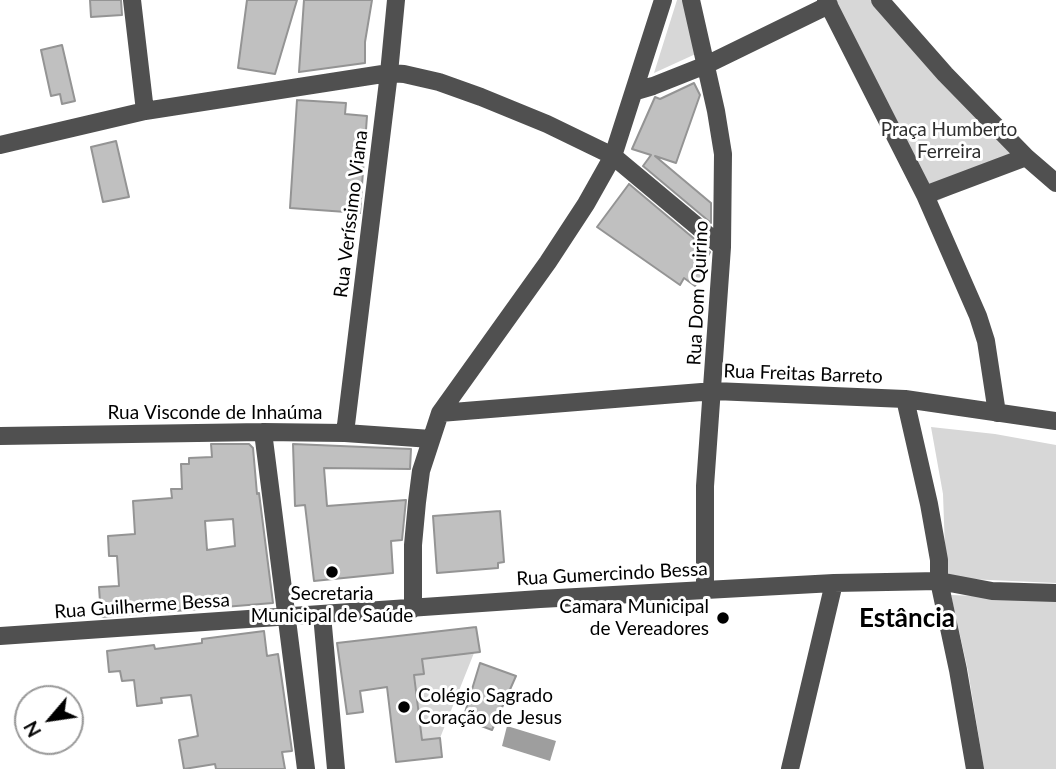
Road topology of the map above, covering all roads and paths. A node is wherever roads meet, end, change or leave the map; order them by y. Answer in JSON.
{"nodes":[{"id":1,"x":132,"y":0,"type":"edge"},
{"id":2,"x":396,"y":0,"type":"edge"},
{"id":3,"x":663,"y":0,"type":"edge"},
{"id":4,"x":691,"y":0,"type":"edge"},
{"id":5,"x":880,"y":0,"type":"edge"},
{"id":6,"x":828,"y":2,"type":"edge"},
{"id":7,"x":706,"y":65,"type":"junction"},
{"id":8,"x":389,"y":73,"type":"junction"},
{"id":9,"x":636,"y":91,"type":"junction"},
{"id":10,"x":145,"y":111,"type":"junction"},
{"id":11,"x":0,"y":145,"type":"edge"},
{"id":12,"x":613,"y":156,"type":"junction"},
{"id":13,"x":1026,"y":157,"type":"junction"},
{"id":14,"x":1056,"y":183,"type":"edge"},
{"id":15,"x":925,"y":195,"type":"junction"},
{"id":16,"x":722,"y":247,"type":"junction"},
{"id":17,"x":714,"y":391,"type":"junction"},
{"id":18,"x":905,"y":399,"type":"junction"},
{"id":19,"x":997,"y":412,"type":"junction"},
{"id":20,"x":440,"y":413,"type":"junction"},
{"id":21,"x":1056,"y":421,"type":"edge"},
{"id":22,"x":263,"y":432,"type":"junction"},
{"id":23,"x":345,"y":433,"type":"junction"},
{"id":24,"x":0,"y":436,"type":"edge"},
{"id":25,"x":431,"y":439,"type":"junction"},
{"id":26,"x":939,"y":581,"type":"junction"},
{"id":27,"x":834,"y":583,"type":"junction"},
{"id":28,"x":705,"y":590,"type":"junction"},
{"id":29,"x":1056,"y":593,"type":"edge"},
{"id":30,"x":413,"y":609,"type":"junction"},
{"id":31,"x":322,"y":615,"type":"junction"},
{"id":32,"x":287,"y":616,"type":"junction"},
{"id":33,"x":0,"y":636,"type":"edge"},
{"id":34,"x":306,"y":769,"type":"edge"},
{"id":35,"x":336,"y":769,"type":"edge"},
{"id":36,"x":790,"y":769,"type":"edge"},
{"id":37,"x":975,"y":769,"type":"edge"}],
"edges":[{"from":1,"to":10,"type":"street"},
{"from":2,"to":8,"type":"street","name":"Rua Veríssimo Viana"},
{"from":3,"to":9,"type":"street"},
{"from":4,"to":7,"type":"street","name":"Rua Dom Quirino"},
{"from":5,"to":13,"type":"street"},
{"from":6,"to":7,"type":"street"},
{"from":6,"to":15,"type":"street"},
{"from":7,"to":9,"type":"street"},
{"from":7,"to":16,"type":"street","name":"Rua Dom Quirino"},
{"from":8,"to":10,"type":"street"},
{"from":8,"to":12,"type":"street"},
{"from":8,"to":23,"type":"street","name":"Rua Veríssimo Viana"},
{"from":9,"to":12,"type":"street"},
{"from":10,"to":11,"type":"street"},
{"from":12,"to":16,"type":"street"},
{"from":12,"to":20,"type":"street"},
{"from":13,"to":14,"type":"street"},
{"from":13,"to":15,"type":"street"},
{"from":15,"to":19,"type":"street"},
{"from":16,"to":17,"type":"street","name":"Rua Dom Quirino"},
{"from":17,"to":18,"type":"street","name":"Rua Freitas Barreto"},
{"from":17,"to":20,"type":"street","name":"Rua Freitas Barreto"},
{"from":17,"to":28,"type":"street","name":"Rua Dom Quirino"},
{"from":18,"to":19,"type":"street","name":"Rua Freitas Barreto"},
{"from":18,"to":26,"type":"street"},
{"from":19,"to":21,"type":"street","name":"Rua Freitas Barreto"},
{"from":20,"to":25,"type":"street"},
{"from":22,"to":23,"type":"street","name":"Rua Visconde de Inhaúma"},
{"from":22,"to":24,"type":"street","name":"Rua Visconde de Inhaúma"},
{"from":22,"to":32,"type":"street"},
{"from":23,"to":25,"type":"street","name":"Rua Visconde de Inhaúma"},
{"from":25,"to":30,"type":"street"},
{"from":26,"to":27,"type":"street","name":"Rua Gumercindo Bessa"},
{"from":26,"to":29,"type":"street","name":"Rua Gumercindo Bessa"},
{"from":26,"to":37,"type":"street"},
{"from":27,"to":28,"type":"street","name":"Rua Gumercindo Bessa"},
{"from":27,"to":36,"type":"street"},
{"from":28,"to":30,"type":"street","name":"Rua Gumercindo Bessa"},
{"from":30,"to":31,"type":"street","name":"Rua Gumercindo Bessa"},
{"from":31,"to":32,"type":"street","name":"Rua Gumercindo Bessa"},
{"from":31,"to":35,"type":"street"},
{"from":32,"to":33,"type":"street","name":"Rua Guilherme Bessa"},
{"from":32,"to":34,"type":"street"}]}
